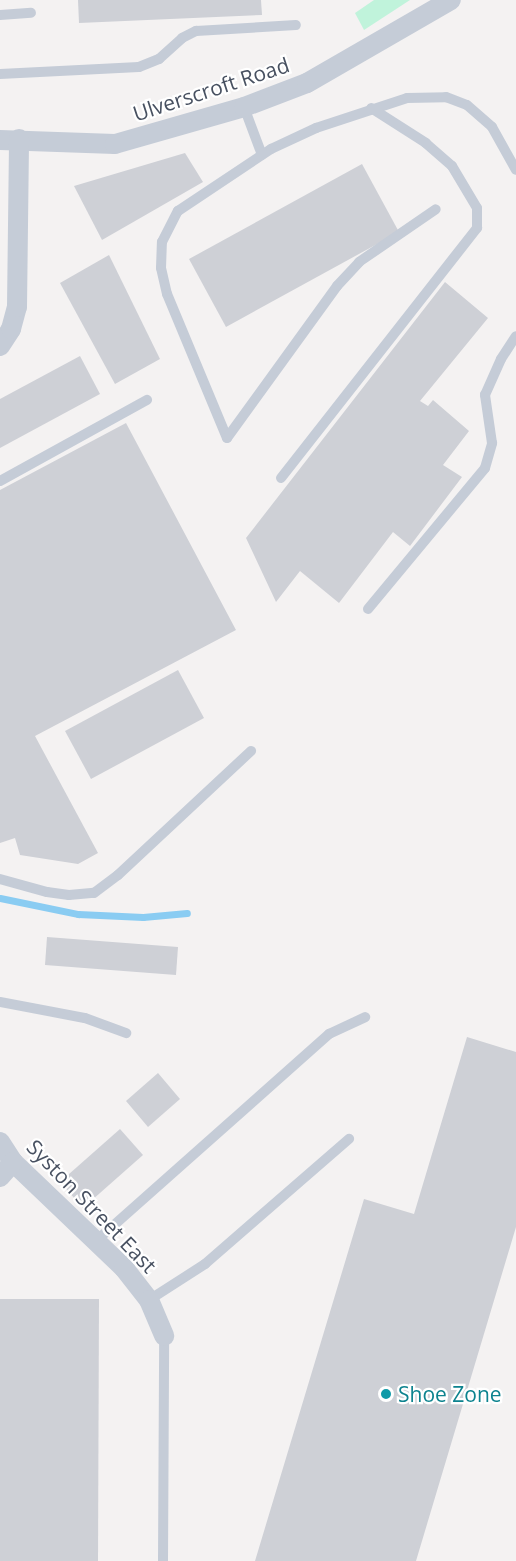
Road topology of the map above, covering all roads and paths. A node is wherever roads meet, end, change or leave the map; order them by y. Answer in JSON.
{"nodes":[{"id":1,"x":452,"y":0,"type":"edge"},
{"id":2,"x":32,"y":13,"type":"dead end"},
{"id":3,"x":0,"y":15,"type":"edge"},
{"id":4,"x":296,"y":25,"type":"dead end"},
{"id":5,"x":0,"y":74,"type":"edge"},
{"id":6,"x":244,"y":107,"type":"junction"},
{"id":7,"x":371,"y":108,"type":"junction"},
{"id":8,"x":10,"y":140,"type":"edge"},
{"id":9,"x":262,"y":155,"type":"junction"},
{"id":10,"x":516,"y":170,"type":"edge"},
{"id":11,"x":436,"y":209,"type":"dead end"},
{"id":12,"x":516,"y":336,"type":"edge"},
{"id":13,"x":0,"y":346,"type":"edge"},
{"id":14,"x":147,"y":400,"type":"dead end"},
{"id":15,"x":281,"y":478,"type":"dead end"},
{"id":16,"x":0,"y":481,"type":"edge"},
{"id":17,"x":368,"y":609,"type":"dead end"},
{"id":18,"x":251,"y":751,"type":"dead end"},
{"id":19,"x":0,"y":879,"type":"edge"},
{"id":20,"x":0,"y":1002,"type":"edge"},
{"id":21,"x":365,"y":1017,"type":"dead end"},
{"id":22,"x":126,"y":1033,"type":"dead end"},
{"id":23,"x":349,"y":1139,"type":"dead end"},
{"id":24,"x":0,"y":1142,"type":"edge"},
{"id":25,"x":13,"y":1162,"type":"junction"},
{"id":26,"x":0,"y":1177,"type":"edge"},
{"id":27,"x":96,"y":1241,"type":"junction"},
{"id":28,"x":149,"y":1300,"type":"junction"},
{"id":29,"x":164,"y":1336,"type":"joint"},
{"id":30,"x":163,"y":1561,"type":"edge"}],
"edges":[{"from":1,"to":6,"type":"street","name":"Ulverscroft Road"},
{"from":2,"to":3,"type":"lane"},
{"from":4,"to":5,"type":"lane"},
{"from":6,"to":8,"type":"street","name":"Ulverscroft Road"},
{"from":6,"to":9,"type":"lane"},
{"from":7,"to":9,"type":"lane"},
{"from":7,"to":10,"type":"lane"},
{"from":7,"to":15,"type":"lane"},
{"from":8,"to":13,"type":"street"},
{"from":9,"to":11,"type":"lane"},
{"from":12,"to":17,"type":"lane"},
{"from":14,"to":16,"type":"lane"},
{"from":18,"to":19,"type":"lane"},
{"from":20,"to":22,"type":"lane"},
{"from":21,"to":27,"type":"lane"},
{"from":23,"to":28,"type":"lane"},
{"from":24,"to":25,"type":"street","name":"Syston Street East"},
{"from":25,"to":26,"type":"street"},
{"from":25,"to":27,"type":"street","name":"Syston Street East"},
{"from":27,"to":28,"type":"street","name":"Syston Street East"},
{"from":28,"to":29,"type":"street","name":"Syston Street East"},
{"from":29,"to":30,"type":"lane"}]}
